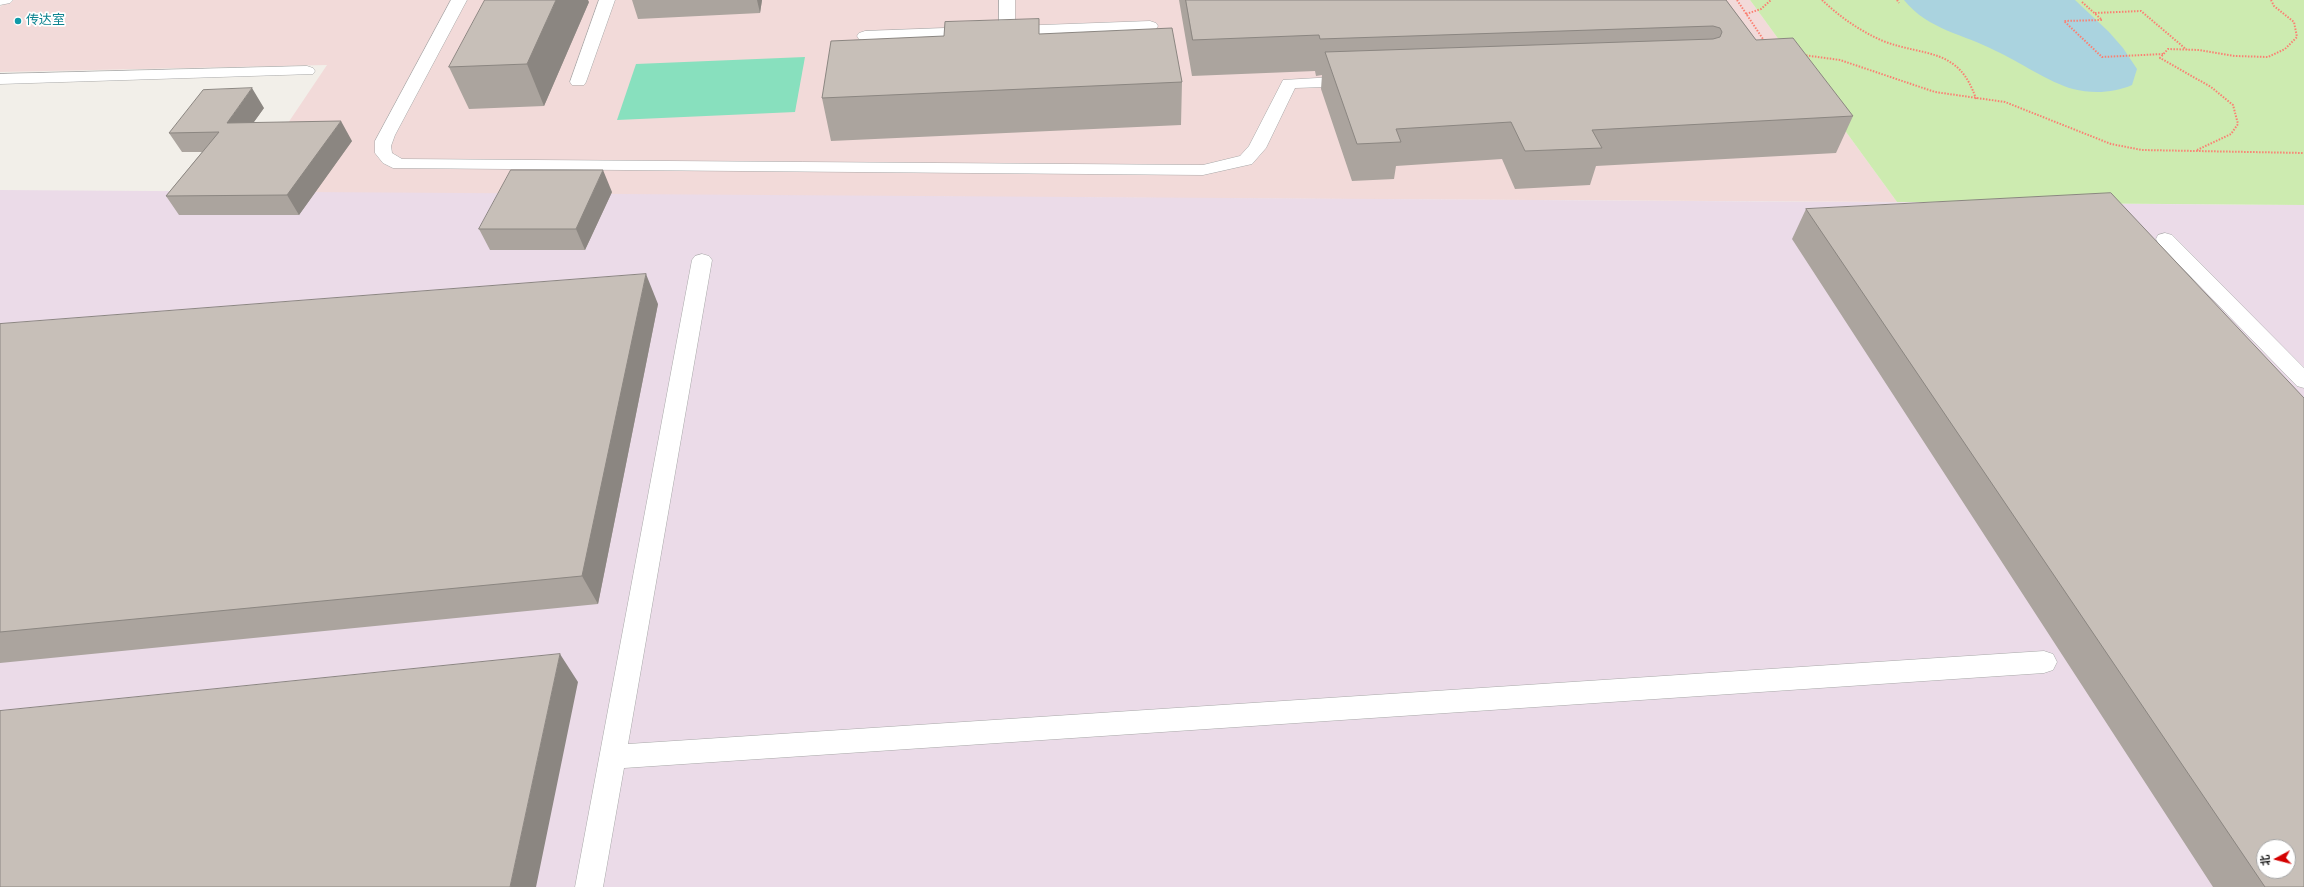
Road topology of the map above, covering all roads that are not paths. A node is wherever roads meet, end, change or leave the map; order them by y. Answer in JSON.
{"nodes":[{"id":1,"x":0,"y":0,"type":"edge"},
{"id":2,"x":5,"y":0,"type":"edge"},
{"id":3,"x":459,"y":0,"type":"edge"},
{"id":4,"x":607,"y":0,"type":"edge"},
{"id":5,"x":1007,"y":0,"type":"edge"},
{"id":6,"x":1150,"y":26,"type":"dead end"},
{"id":7,"x":1007,"y":31,"type":"junction"},
{"id":8,"x":865,"y":36,"type":"dead end"},
{"id":9,"x":307,"y":70,"type":"dead end"},
{"id":10,"x":0,"y":79,"type":"edge"},
{"id":11,"x":1368,"y":80,"type":"edge"},
{"id":12,"x":578,"y":82,"type":"dead end"},
{"id":13,"x":2165,"y":239,"type":"dead end"},
{"id":14,"x":702,"y":260,"type":"dead end"},
{"id":15,"x":2304,"y":381,"type":"edge"},
{"id":16,"x":2044,"y":662,"type":"dead end"},
{"id":17,"x":612,"y":757,"type":"junction"},
{"id":18,"x":589,"y":887,"type":"edge"}],
"edges":[{"from":1,"to":2,"type":"lane"},
{"from":3,"to":11,"type":"lane"},
{"from":4,"to":12,"type":"lane"},
{"from":5,"to":7,"type":"lane"},
{"from":6,"to":7,"type":"lane"},
{"from":7,"to":8,"type":"lane"},
{"from":9,"to":10,"type":"lane"},
{"from":13,"to":15,"type":"lane"},
{"from":14,"to":17,"type":"lane"},
{"from":16,"to":17,"type":"lane"},
{"from":17,"to":18,"type":"lane"}]}
